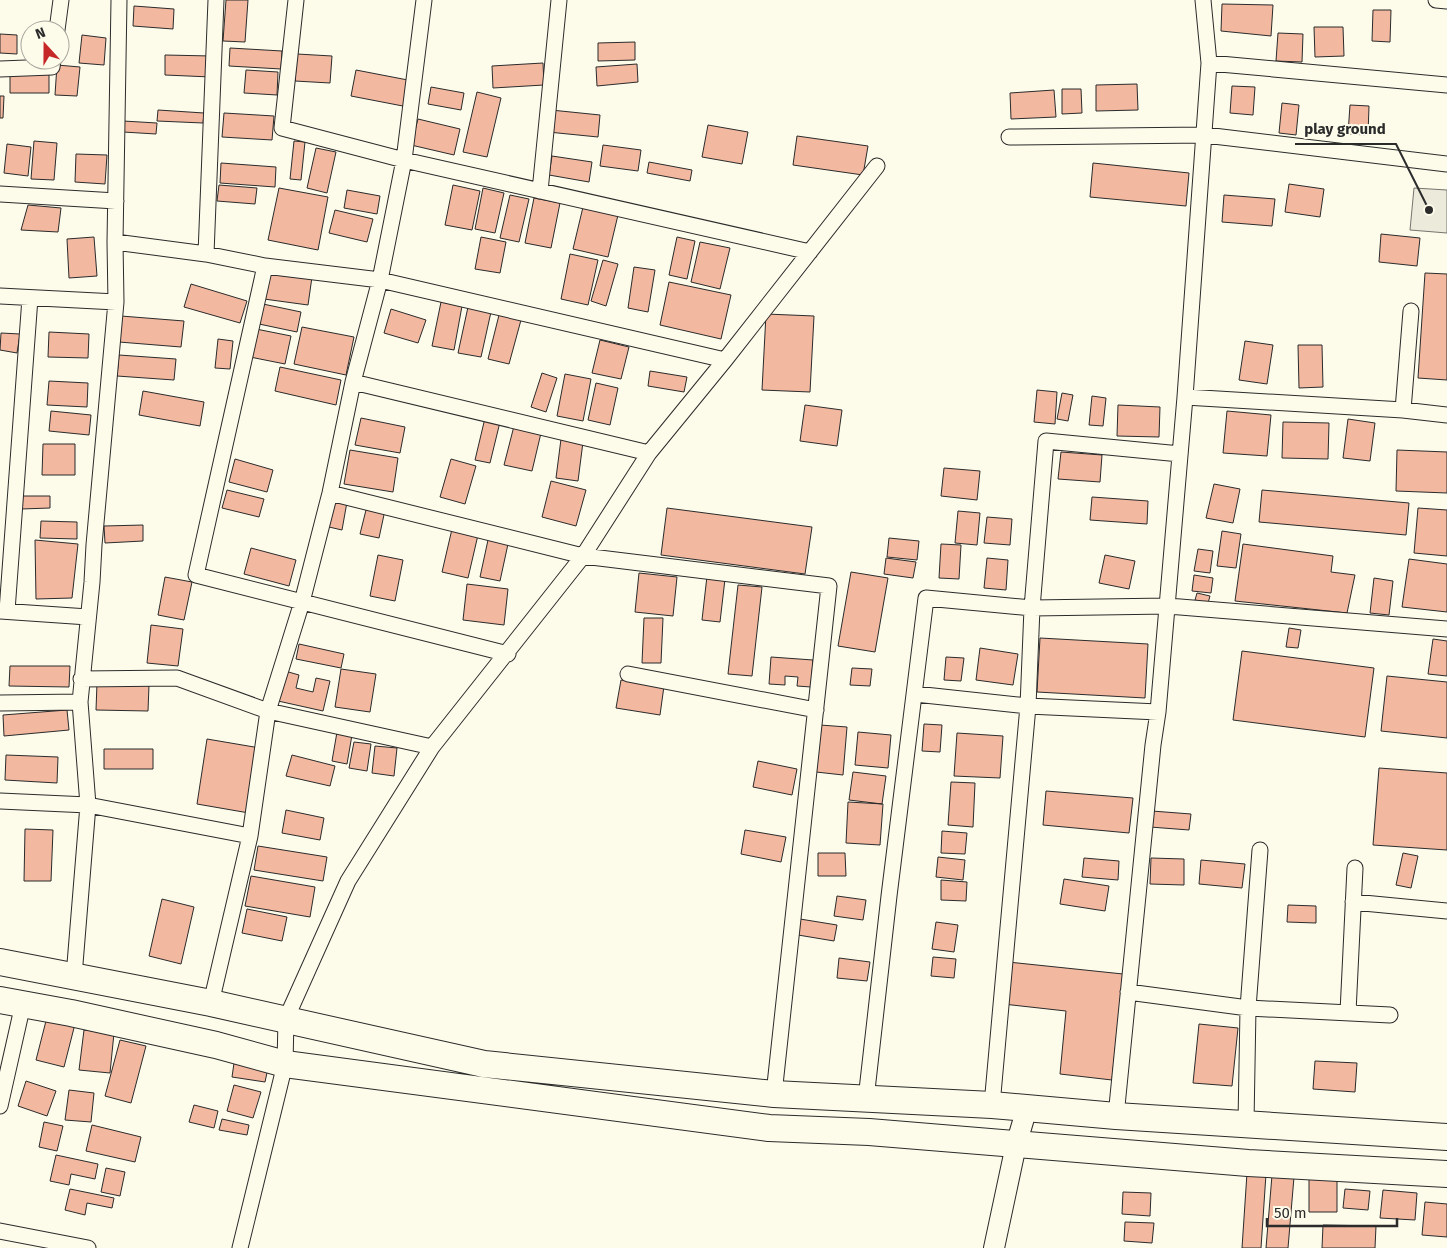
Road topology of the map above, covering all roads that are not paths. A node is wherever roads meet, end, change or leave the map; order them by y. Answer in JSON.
{"nodes":[{"id":1,"x":61,"y":0,"type":"edge"},
{"id":2,"x":119,"y":0,"type":"edge"},
{"id":3,"x":216,"y":0,"type":"edge"},
{"id":4,"x":296,"y":0,"type":"edge"},
{"id":5,"x":424,"y":0,"type":"edge"},
{"id":6,"x":559,"y":0,"type":"edge"},
{"id":7,"x":1203,"y":0,"type":"edge"},
{"id":8,"x":1436,"y":0,"type":"edge"},
{"id":9,"x":1447,"y":0,"type":"edge"},
{"id":10,"x":58,"y":20,"type":"edge"},
{"id":11,"x":1210,"y":63,"type":"junction"},
{"id":12,"x":20,"y":68,"type":"edge"},
{"id":13,"x":0,"y":69,"type":"edge"},
{"id":14,"x":1447,"y":85,"type":"edge"},
{"id":15,"x":1205,"y":135,"type":"junction"},
{"id":16,"x":1009,"y":136,"type":"dead end"},
{"id":17,"x":404,"y":160,"type":"junction"},
{"id":18,"x":1447,"y":164,"type":"edge"},
{"id":19,"x":877,"y":166,"type":"dead end"},
{"id":20,"x":540,"y":191,"type":"junction"},
{"id":21,"x":0,"y":194,"type":"edge"},
{"id":22,"x":116,"y":201,"type":"junction"},
{"id":23,"x":115,"y":242,"type":"junction"},
{"id":24,"x":810,"y":252,"type":"junction"},
{"id":25,"x":206,"y":254,"type":"junction"},
{"id":26,"x":265,"y":266,"type":"junction"},
{"id":27,"x":380,"y":280,"type":"junction"},
{"id":28,"x":0,"y":296,"type":"edge"},
{"id":29,"x":30,"y":298,"type":"junction"},
{"id":30,"x":116,"y":302,"type":"junction"},
{"id":31,"x":1411,"y":310,"type":"dead end"},
{"id":32,"x":725,"y":360,"type":"junction"},
{"id":33,"x":353,"y":382,"type":"junction"},
{"id":34,"x":1185,"y":397,"type":"junction"},
{"id":35,"x":1403,"y":410,"type":"junction"},
{"id":36,"x":1447,"y":415,"type":"edge"},
{"id":37,"x":649,"y":454,"type":"junction"},
{"id":38,"x":1180,"y":454,"type":"junction"},
{"id":39,"x":330,"y":494,"type":"junction"},
{"id":40,"x":583,"y":556,"type":"junction"},
{"id":41,"x":302,"y":602,"type":"junction"},
{"id":42,"x":1168,"y":606,"type":"junction"},
{"id":43,"x":1032,"y":608,"type":"junction"},
{"id":44,"x":4,"y":611,"type":"edge"},
{"id":45,"x":88,"y":617,"type":"junction"},
{"id":46,"x":1447,"y":629,"type":"edge"},
{"id":47,"x":508,"y":654,"type":"junction"},
{"id":48,"x":628,"y":674,"type":"dead end"},
{"id":49,"x":81,"y":680,"type":"junction"},
{"id":50,"x":915,"y":694,"type":"junction"},
{"id":51,"x":80,"y":702,"type":"junction"},
{"id":52,"x":0,"y":703,"type":"edge"},
{"id":53,"x":1028,"y":706,"type":"junction"},
{"id":54,"x":816,"y":710,"type":"junction"},
{"id":55,"x":268,"y":711,"type":"junction"},
{"id":56,"x":1158,"y":712,"type":"junction"},
{"id":57,"x":432,"y":747,"type":"junction"},
{"id":58,"x":0,"y":801,"type":"edge"},
{"id":59,"x":88,"y":805,"type":"junction"},
{"id":60,"x":250,"y":836,"type":"junction"},
{"id":61,"x":1260,"y":850,"type":"dead end"},
{"id":62,"x":1355,"y":868,"type":"dead end"},
{"id":63,"x":1353,"y":902,"type":"junction"},
{"id":64,"x":1447,"y":911,"type":"edge"},
{"id":65,"x":0,"y":962,"type":"edge"},
{"id":66,"x":74,"y":976,"type":"junction"},
{"id":67,"x":1128,"y":992,"type":"junction"},
{"id":68,"x":12,"y":1002,"type":"edge"},
{"id":69,"x":211,"y":1003,"type":"junction"},
{"id":70,"x":1248,"y":1008,"type":"junction"},
{"id":71,"x":1348,"y":1012,"type":"junction"},
{"id":72,"x":1390,"y":1015,"type":"dead end"},
{"id":73,"x":286,"y":1019,"type":"junction"},
{"id":74,"x":285,"y":1064,"type":"junction"},
{"id":75,"x":774,"y":1094,"type":"junction"},
{"id":76,"x":866,"y":1099,"type":"junction"},
{"id":77,"x":992,"y":1105,"type":"junction"},
{"id":78,"x":0,"y":1106,"type":"edge"},
{"id":79,"x":1027,"y":1108,"type":"junction"},
{"id":80,"x":1116,"y":1116,"type":"junction"},
{"id":81,"x":1246,"y":1123,"type":"junction"},
{"id":82,"x":1447,"y":1137,"type":"edge"},
{"id":83,"x":1016,"y":1145,"type":"junction"},
{"id":84,"x":1447,"y":1174,"type":"edge"},
{"id":85,"x":0,"y":1231,"type":"edge"},
{"id":86,"x":88,"y":1248,"type":"edge"},
{"id":87,"x":240,"y":1248,"type":"edge"},
{"id":88,"x":994,"y":1248,"type":"edge"}],
"edges":[{"from":1,"to":10,"type":"street"},
{"from":2,"to":22,"type":"street"},
{"from":3,"to":25,"type":"street"},
{"from":4,"to":17,"type":"street"},
{"from":5,"to":17,"type":"street"},
{"from":6,"to":20,"type":"street"},
{"from":7,"to":11,"type":"street"},
{"from":8,"to":9,"type":"street"},
{"from":11,"to":14,"type":"street"},
{"from":11,"to":15,"type":"street"},
{"from":12,"to":13,"type":"street"},
{"from":15,"to":16,"type":"street"},
{"from":15,"to":18,"type":"street"},
{"from":15,"to":34,"type":"street"},
{"from":17,"to":20,"type":"street"},
{"from":17,"to":27,"type":"street"},
{"from":19,"to":24,"type":"street"},
{"from":20,"to":24,"type":"street"},
{"from":21,"to":22,"type":"street"},
{"from":22,"to":23,"type":"street"},
{"from":23,"to":25,"type":"street"},
{"from":23,"to":30,"type":"street"},
{"from":24,"to":32,"type":"street"},
{"from":25,"to":26,"type":"street"},
{"from":26,"to":27,"type":"street"},
{"from":26,"to":41,"type":"street"},
{"from":27,"to":32,"type":"street"},
{"from":27,"to":33,"type":"street"},
{"from":28,"to":29,"type":"street"},
{"from":29,"to":30,"type":"street"},
{"from":29,"to":44,"type":"street"},
{"from":30,"to":45,"type":"street"},
{"from":31,"to":35,"type":"street"},
{"from":32,"to":37,"type":"street"},
{"from":33,"to":37,"type":"street"},
{"from":33,"to":39,"type":"street"},
{"from":34,"to":35,"type":"street"},
{"from":34,"to":38,"type":"street"},
{"from":35,"to":36,"type":"street"},
{"from":37,"to":40,"type":"street"},
{"from":38,"to":42,"type":"street"},
{"from":38,"to":43,"type":"street"},
{"from":39,"to":40,"type":"street"},
{"from":39,"to":41,"type":"street"},
{"from":40,"to":47,"type":"street"},
{"from":40,"to":54,"type":"street"},
{"from":41,"to":47,"type":"street"},
{"from":41,"to":55,"type":"street"},
{"from":42,"to":43,"type":"street"},
{"from":42,"to":46,"type":"street"},
{"from":42,"to":56,"type":"street"},
{"from":43,"to":50,"type":"street"},
{"from":43,"to":53,"type":"street"},
{"from":44,"to":45,"type":"street"},
{"from":45,"to":49,"type":"street"},
{"from":47,"to":57,"type":"street"},
{"from":48,"to":54,"type":"street"},
{"from":49,"to":51,"type":"street"},
{"from":49,"to":55,"type":"street"},
{"from":50,"to":53,"type":"street"},
{"from":50,"to":76,"type":"street"},
{"from":51,"to":52,"type":"street"},
{"from":51,"to":59,"type":"street"},
{"from":53,"to":56,"type":"street"},
{"from":53,"to":77,"type":"street"},
{"from":54,"to":75,"type":"street"},
{"from":55,"to":57,"type":"street"},
{"from":55,"to":60,"type":"street"},
{"from":56,"to":67,"type":"street"},
{"from":57,"to":73,"type":"street"},
{"from":58,"to":59,"type":"street"},
{"from":59,"to":60,"type":"street"},
{"from":59,"to":66,"type":"street"},
{"from":60,"to":69,"type":"street"},
{"from":61,"to":70,"type":"street"},
{"from":62,"to":63,"type":"street"},
{"from":63,"to":64,"type":"street"},
{"from":63,"to":71,"type":"street"},
{"from":65,"to":66,"type":"highway"},
{"from":66,"to":69,"type":"highway"},
{"from":67,"to":70,"type":"street"},
{"from":67,"to":80,"type":"street"},
{"from":68,"to":74,"type":"highway"},
{"from":68,"to":78,"type":"street"},
{"from":69,"to":73,"type":"highway"},
{"from":70,"to":71,"type":"street"},
{"from":70,"to":81,"type":"street"},
{"from":71,"to":72,"type":"street"},
{"from":73,"to":74,"type":"street"},
{"from":73,"to":75,"type":"highway"},
{"from":74,"to":83,"type":"highway"},
{"from":74,"to":87,"type":"street"},
{"from":75,"to":76,"type":"highway"},
{"from":76,"to":77,"type":"highway"},
{"from":77,"to":79,"type":"highway"},
{"from":79,"to":80,"type":"highway"},
{"from":79,"to":83,"type":"street"},
{"from":80,"to":81,"type":"highway"},
{"from":81,"to":82,"type":"highway"},
{"from":83,"to":84,"type":"highway"},
{"from":83,"to":88,"type":"street"},
{"from":85,"to":86,"type":"street"}]}
